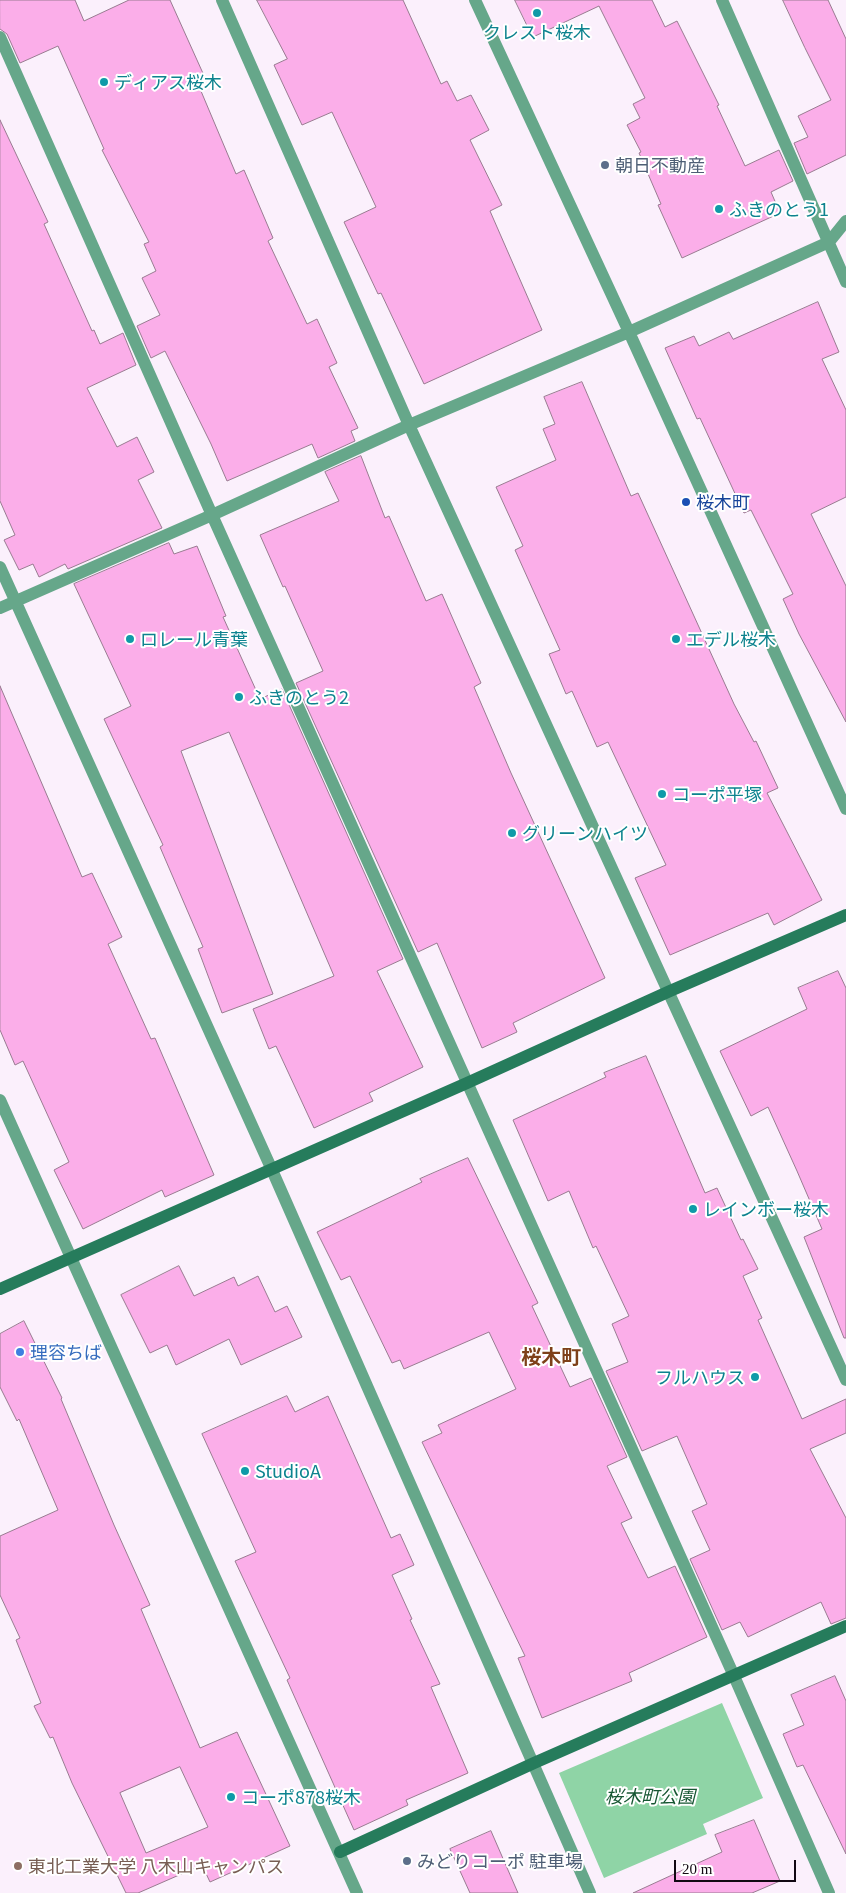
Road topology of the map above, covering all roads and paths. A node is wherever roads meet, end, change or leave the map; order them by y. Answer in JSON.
{"nodes":[{"id":1,"x":222,"y":0,"type":"edge"},
{"id":2,"x":475,"y":0,"type":"edge"},
{"id":3,"x":722,"y":0,"type":"edge"},
{"id":4,"x":0,"y":37,"type":"edge"},
{"id":5,"x":846,"y":221,"type":"edge"},
{"id":6,"x":829,"y":242,"type":"junction"},
{"id":7,"x":846,"y":282,"type":"edge"},
{"id":8,"x":629,"y":332,"type":"junction"},
{"id":9,"x":410,"y":425,"type":"junction"},
{"id":10,"x":212,"y":515,"type":"junction"},
{"id":11,"x":0,"y":567,"type":"edge"},
{"id":12,"x":15,"y":601,"type":"junction"},
{"id":13,"x":0,"y":608,"type":"edge"},
{"id":14,"x":846,"y":810,"type":"edge"},
{"id":15,"x":846,"y":914,"type":"edge"},
{"id":16,"x":670,"y":991,"type":"junction"},
{"id":17,"x":467,"y":1083,"type":"junction"},
{"id":18,"x":0,"y":1100,"type":"edge"},
{"id":19,"x":272,"y":1170,"type":"junction"},
{"id":20,"x":70,"y":1258,"type":"junction"},
{"id":21,"x":0,"y":1289,"type":"edge"},
{"id":22,"x":846,"y":1380,"type":"edge"},
{"id":23,"x":846,"y":1626,"type":"edge"},
{"id":24,"x":734,"y":1676,"type":"junction"},
{"id":25,"x":534,"y":1763,"type":"junction"},
{"id":26,"x":340,"y":1852,"type":"junction"},
{"id":27,"x":357,"y":1893,"type":"edge"},
{"id":28,"x":590,"y":1893,"type":"edge"},
{"id":29,"x":829,"y":1893,"type":"edge"}],
"edges":[{"from":1,"to":9,"type":"street"},
{"from":2,"to":8,"type":"street"},
{"from":3,"to":6,"type":"street"},
{"from":4,"to":10,"type":"street"},
{"from":5,"to":6,"type":"street"},
{"from":6,"to":7,"type":"street"},
{"from":6,"to":8,"type":"street"},
{"from":8,"to":9,"type":"street"},
{"from":8,"to":14,"type":"street"},
{"from":9,"to":10,"type":"street"},
{"from":9,"to":16,"type":"street"},
{"from":10,"to":12,"type":"street"},
{"from":10,"to":17,"type":"street"},
{"from":11,"to":12,"type":"street"},
{"from":12,"to":13,"type":"street"},
{"from":12,"to":19,"type":"street"},
{"from":15,"to":16,"type":"street"},
{"from":16,"to":17,"type":"street"},
{"from":16,"to":22,"type":"street"},
{"from":17,"to":19,"type":"street"},
{"from":17,"to":24,"type":"street"},
{"from":18,"to":20,"type":"street"},
{"from":19,"to":20,"type":"street"},
{"from":19,"to":25,"type":"street"},
{"from":20,"to":21,"type":"street"},
{"from":20,"to":26,"type":"street"},
{"from":23,"to":24,"type":"street"},
{"from":24,"to":25,"type":"street"},
{"from":24,"to":29,"type":"street"},
{"from":25,"to":26,"type":"street"},
{"from":25,"to":28,"type":"street"},
{"from":26,"to":27,"type":"street"}]}
